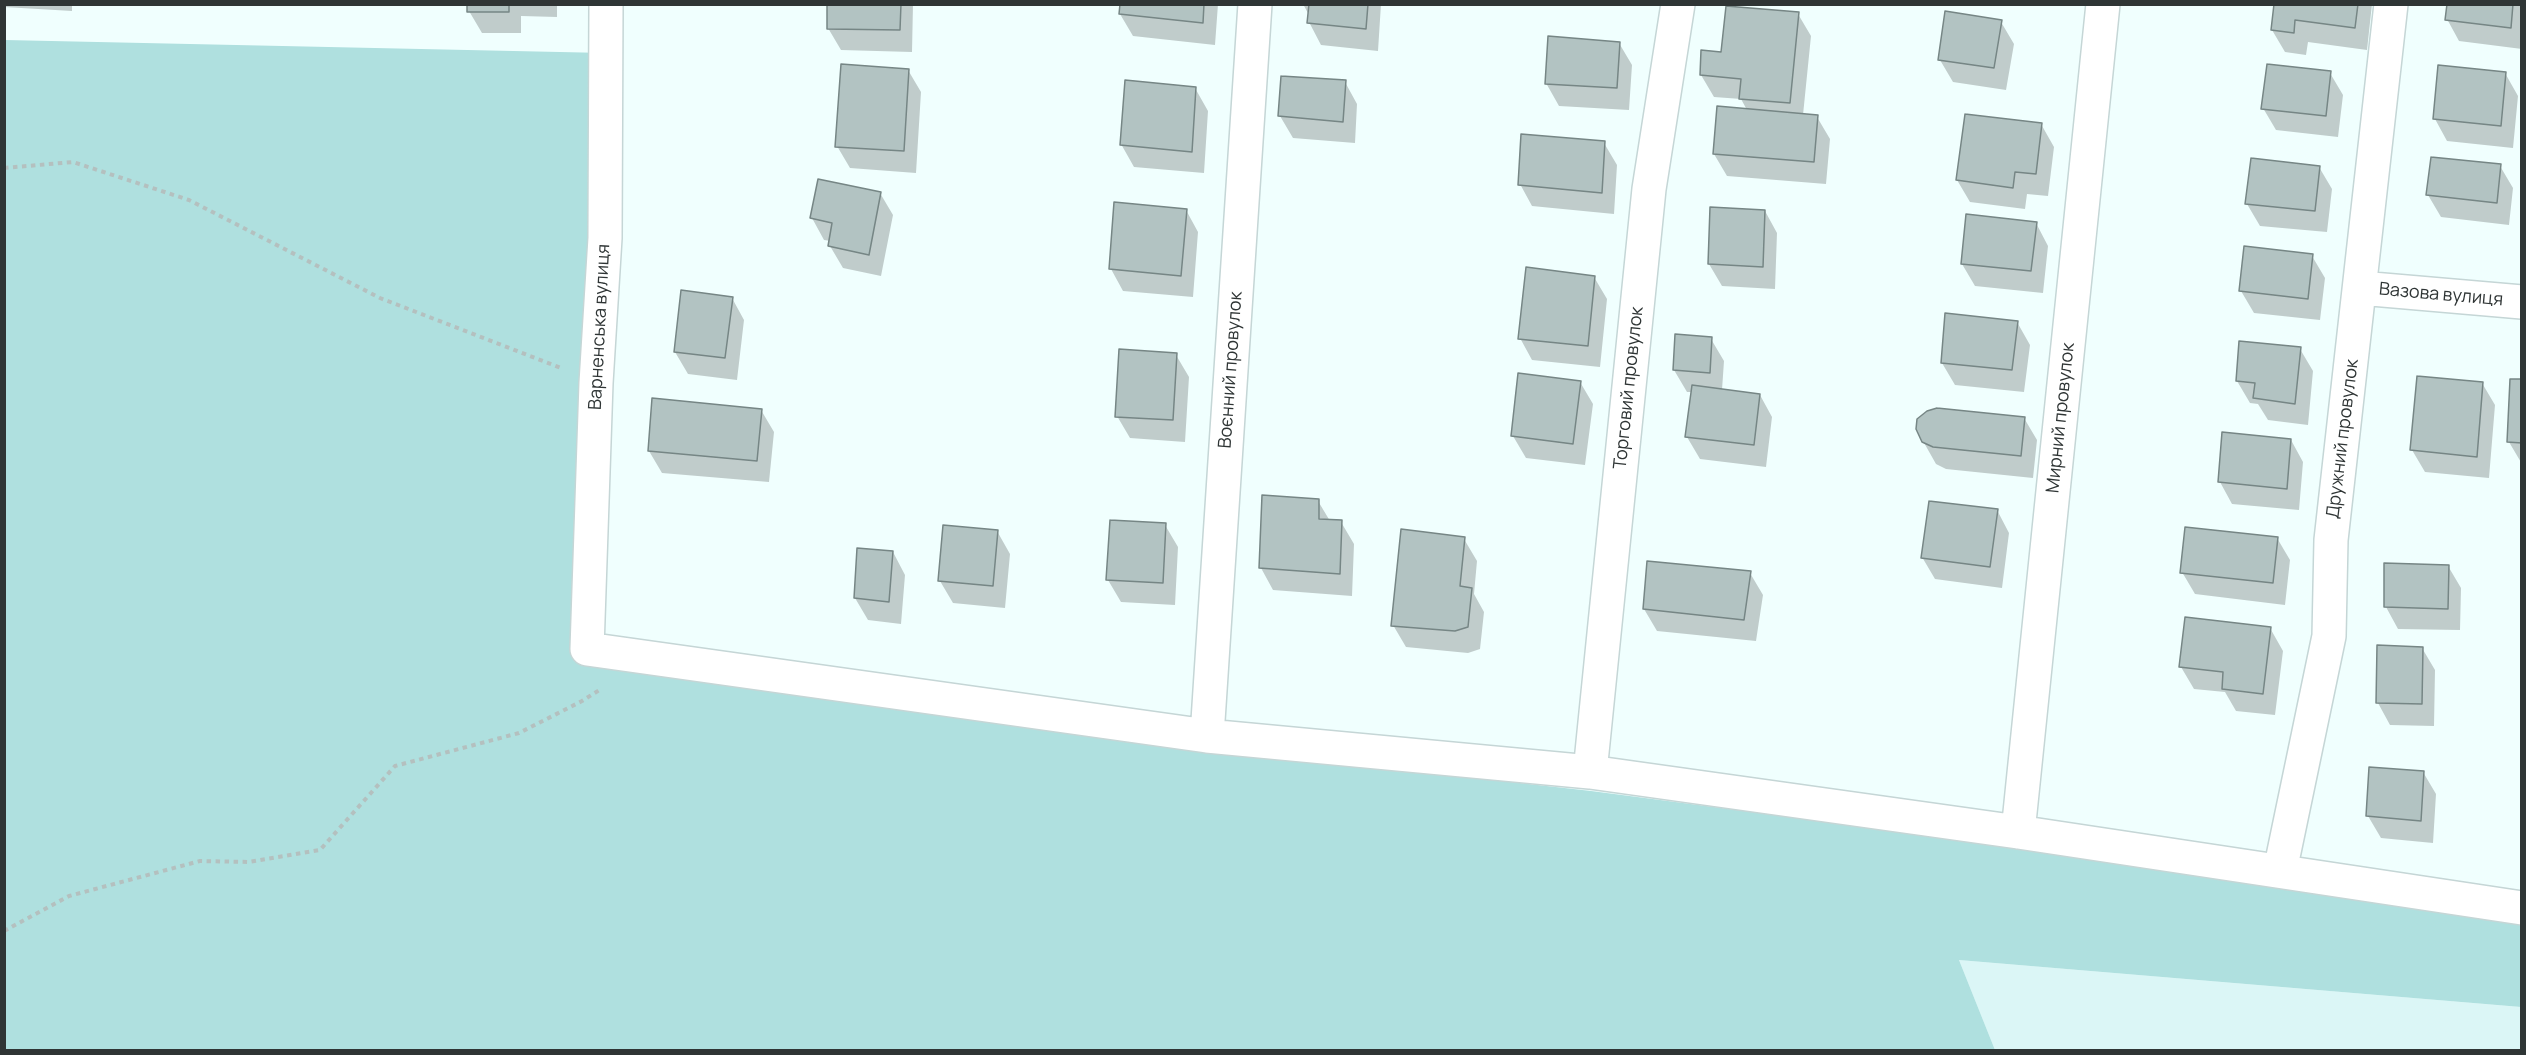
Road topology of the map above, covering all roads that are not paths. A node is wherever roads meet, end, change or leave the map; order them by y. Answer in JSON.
{"nodes":[{"id":1,"x":606,"y":4,"type":"edge"},
{"id":2,"x":1255,"y":4,"type":"edge"},
{"id":3,"x":1678,"y":4,"type":"edge"},
{"id":4,"x":2103,"y":4,"type":"edge"},
{"id":5,"x":2391,"y":4,"type":"edge"},
{"id":6,"x":2360,"y":288,"type":"junction"},
{"id":7,"x":2522,"y":302,"type":"edge"},
{"id":8,"x":1207,"y":736,"type":"junction"},
{"id":9,"x":1590,"y":772,"type":"junction"},
{"id":10,"x":2018,"y":832,"type":"junction"},
{"id":11,"x":2280,"y":871,"type":"junction"},
{"id":12,"x":2522,"y":908,"type":"edge"}],
"edges":[{"from":1,"to":8,"type":"street","name":"Варненська вулиця"},
{"from":2,"to":8,"type":"street","name":"Воєнний провулок"},
{"from":3,"to":9,"type":"street","name":"Торговий провулок"},
{"from":4,"to":10,"type":"street","name":"Мирний провулок"},
{"from":5,"to":6,"type":"street","name":"Дружний провулок"},
{"from":6,"to":7,"type":"street","name":"Вазова вулиця"},
{"from":6,"to":11,"type":"street","name":"Дружний провулок"},
{"from":8,"to":9,"type":"street"},
{"from":9,"to":10,"type":"street"},
{"from":10,"to":11,"type":"street"},
{"from":11,"to":12,"type":"street"}]}
